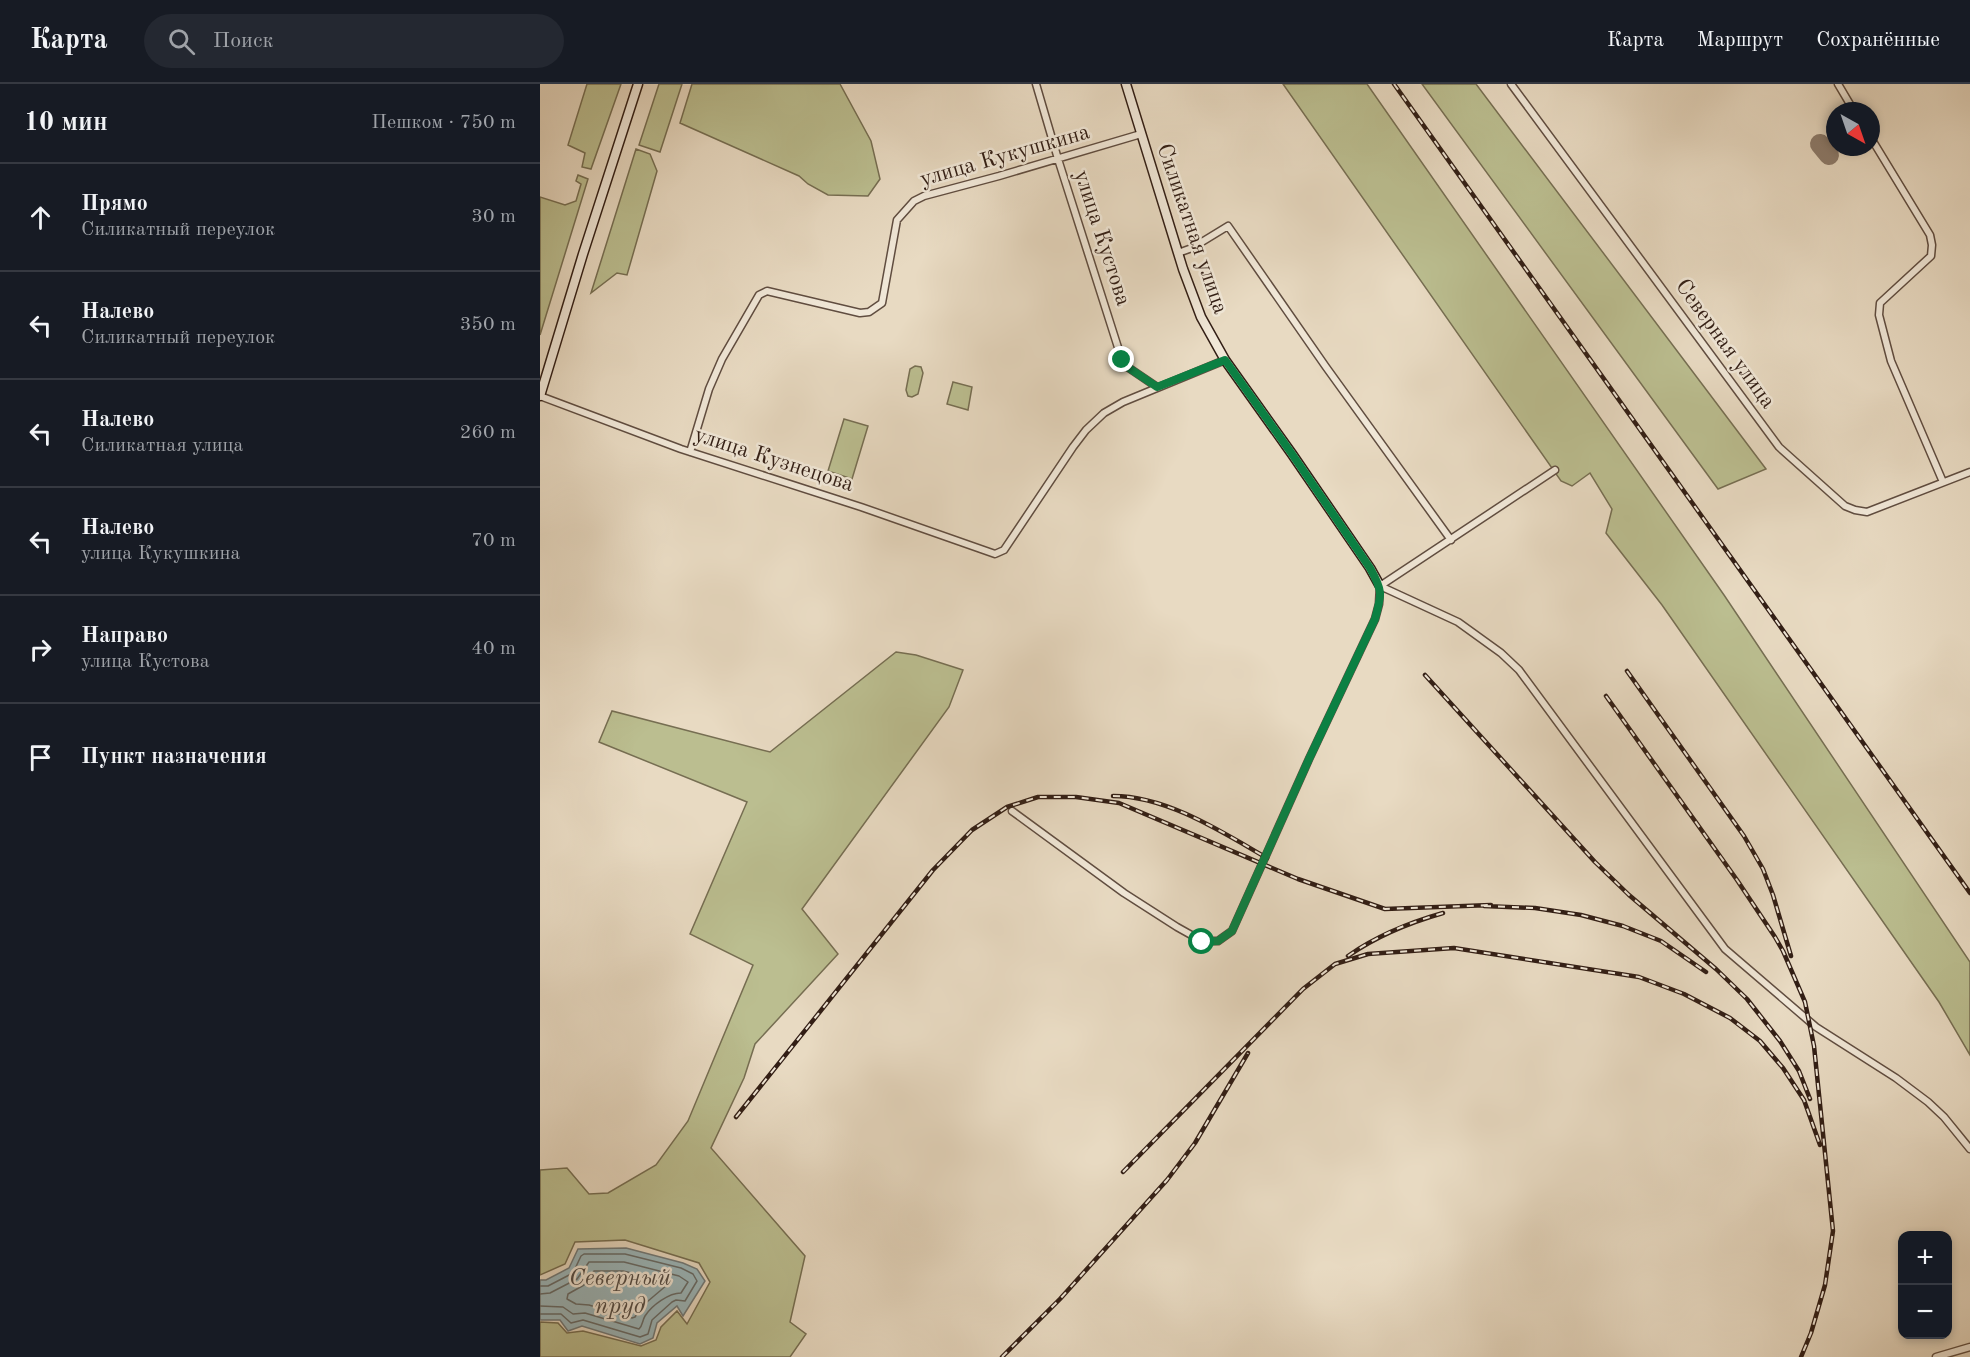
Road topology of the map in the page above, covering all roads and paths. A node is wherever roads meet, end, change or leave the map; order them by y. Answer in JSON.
{"nodes":[{"id":1,"x":638,"y":84,"type":"edge"},
{"id":2,"x":1036,"y":84,"type":"edge"},
{"id":3,"x":1126,"y":84,"type":"edge"},
{"id":4,"x":1511,"y":84,"type":"edge"},
{"id":5,"x":1838,"y":84,"type":"edge"},
{"id":6,"x":1849,"y":102,"type":"edge"},
{"id":7,"x":1142,"y":134,"type":"junction"},
{"id":8,"x":1880,"y":153,"type":"edge"},
{"id":9,"x":1058,"y":159,"type":"junction"},
{"id":10,"x":1178,"y":253,"type":"junction"},
{"id":11,"x":1225,"y":360,"type":"junction"},
{"id":12,"x":1157,"y":387,"type":"junction"},
{"id":13,"x":540,"y":396,"type":"edge"},
{"id":14,"x":690,"y":452,"type":"junction"},
{"id":15,"x":1555,"y":470,"type":"dead end"},
{"id":16,"x":1970,"y":472,"type":"edge"},
{"id":17,"x":1943,"y":482,"type":"junction"},
{"id":18,"x":1450,"y":540,"type":"junction"},
{"id":19,"x":1380,"y":586,"type":"junction"},
{"id":20,"x":1012,"y":811,"type":"dead end"},
{"id":21,"x":1970,"y":1149,"type":"edge"},
{"id":22,"x":1970,"y":1347,"type":"edge"},
{"id":23,"x":1936,"y":1357,"type":"edge"}],
"edges":[{"from":1,"to":13,"type":"street"},
{"from":2,"to":9,"type":"street","name":"улица Кустова"},
{"from":3,"to":7,"type":"street","name":"Силикатная улица"},
{"from":4,"to":17,"type":"street","name":"Северная улица"},
{"from":5,"to":6,"type":"street"},
{"from":7,"to":9,"type":"street","name":"улица Кукушкина"},
{"from":7,"to":10,"type":"street","name":"Силикатная улица"},
{"from":8,"to":17,"type":"street"},
{"from":9,"to":12,"type":"street","name":"улица Кустова"},
{"from":9,"to":14,"type":"street","name":"улица Кукушкина"},
{"from":10,"to":11,"type":"street","name":"Силикатная улица"},
{"from":10,"to":18,"type":"street"},
{"from":11,"to":12,"type":"street"},
{"from":11,"to":19,"type":"street","name":"Силикатная улица"},
{"from":12,"to":14,"type":"street","name":"улица Кузнецова"},
{"from":13,"to":14,"type":"street","name":"улица Кузнецова"},
{"from":15,"to":18,"type":"street"},
{"from":16,"to":17,"type":"street","name":"Северная улица"},
{"from":18,"to":19,"type":"street"},
{"from":19,"to":20,"type":"street"},
{"from":19,"to":21,"type":"street"},
{"from":22,"to":23,"type":"street"}]}
